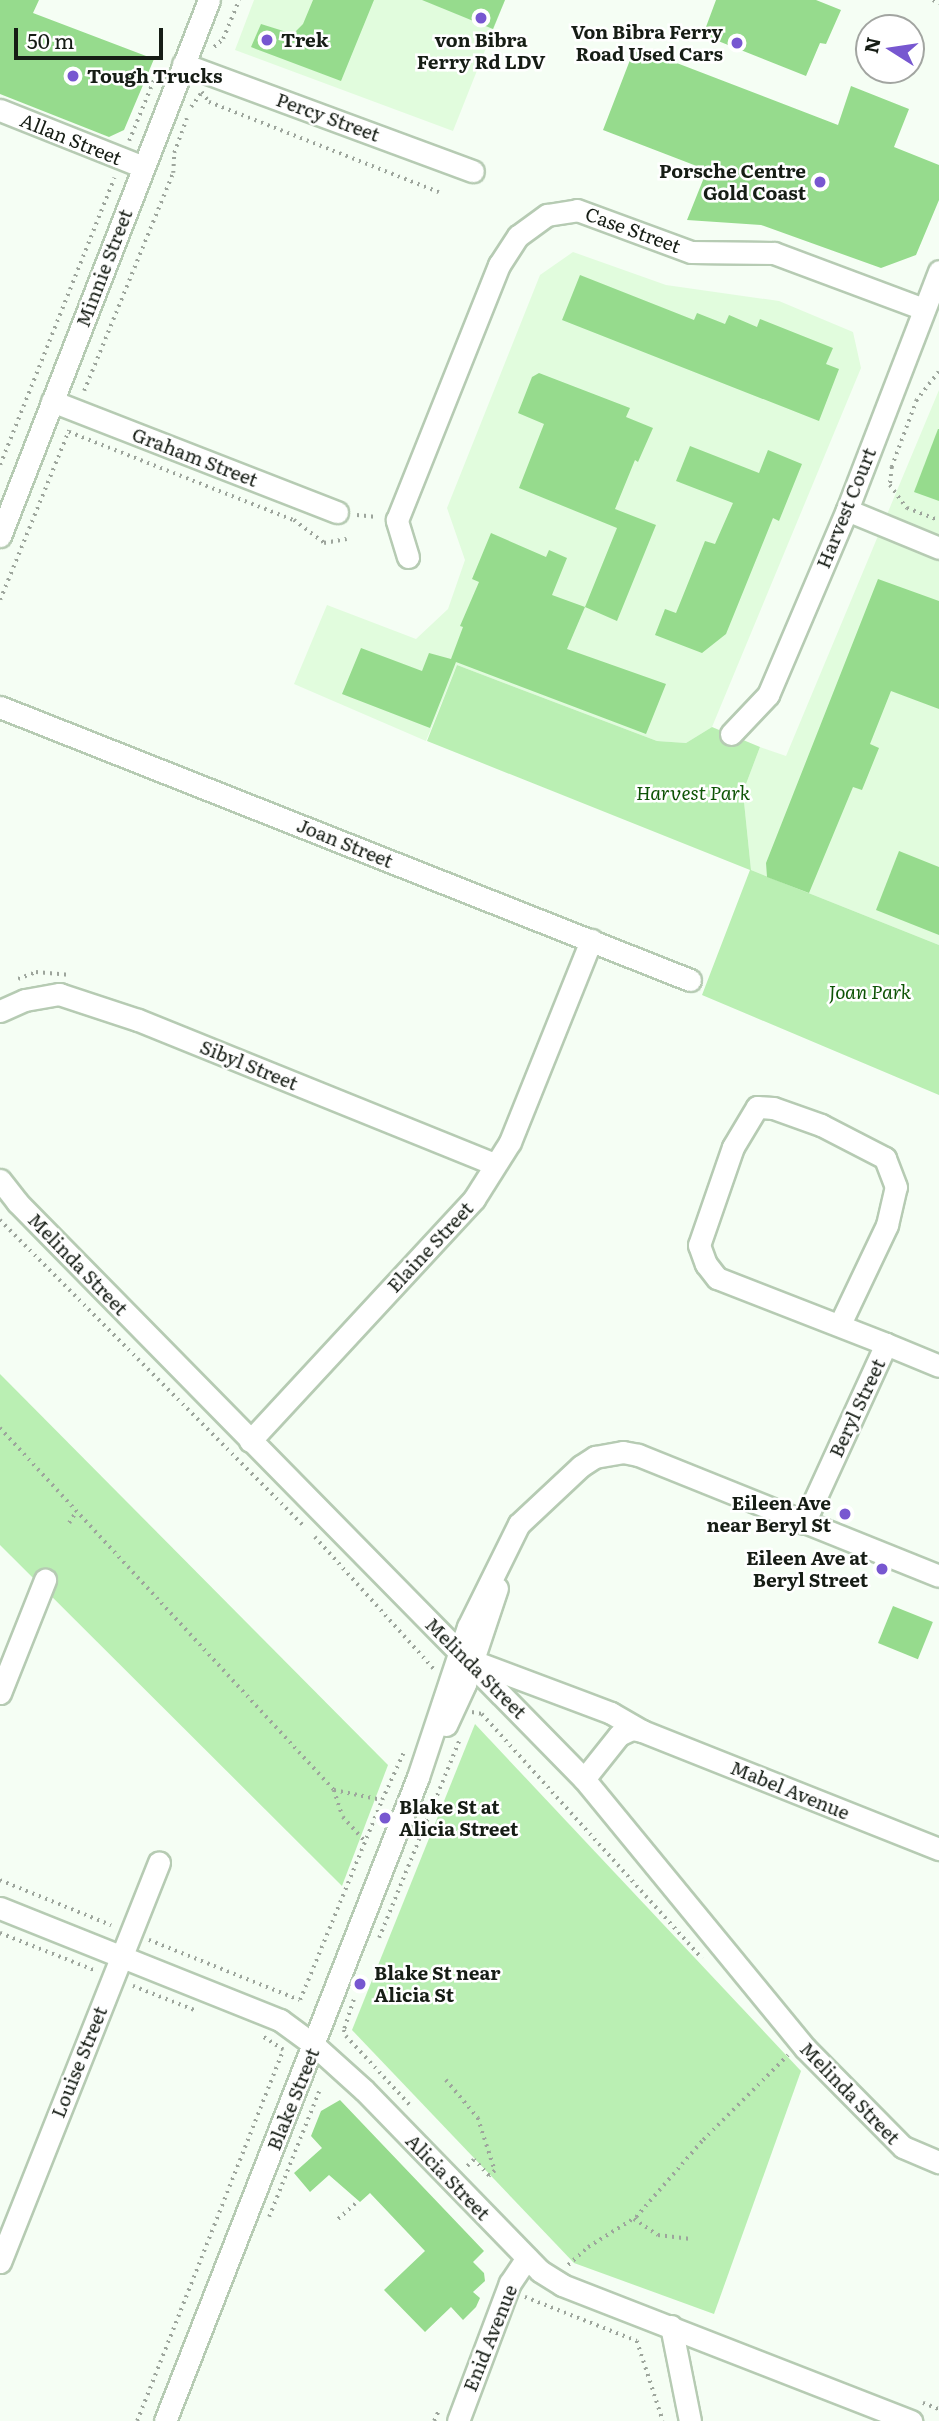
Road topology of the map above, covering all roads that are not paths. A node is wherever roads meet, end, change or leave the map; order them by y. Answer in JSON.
{"nodes":[{"id":1,"x":209,"y":0,"type":"edge"},
{"id":2,"x":183,"y":64,"type":"junction"},
{"id":3,"x":0,"y":110,"type":"edge"},
{"id":4,"x":143,"y":167,"type":"junction"},
{"id":5,"x":473,"y":171,"type":"dead end"},
{"id":6,"x":939,"y":271,"type":"edge"},
{"id":7,"x":924,"y":309,"type":"junction"},
{"id":8,"x":52,"y":401,"type":"junction"},
{"id":9,"x":847,"y":510,"type":"junction"},
{"id":10,"x":337,"y":512,"type":"road end"},
{"id":11,"x":0,"y":536,"type":"edge"},
{"id":12,"x":939,"y":548,"type":"edge"},
{"id":13,"x":408,"y":557,"type":"dead end"},
{"id":14,"x":0,"y":707,"type":"edge"},
{"id":15,"x":731,"y":734,"type":"dead end"},
{"id":16,"x":591,"y":940,"type":"junction"},
{"id":17,"x":690,"y":980,"type":"dead end"},
{"id":18,"x":0,"y":1010,"type":"edge"},
{"id":19,"x":495,"y":1164,"type":"junction"},
{"id":20,"x":0,"y":1180,"type":"edge"},
{"id":21,"x":840,"y":1324,"type":"junction"},
{"id":22,"x":886,"y":1344,"type":"junction"},
{"id":23,"x":939,"y":1366,"type":"edge"},
{"id":24,"x":250,"y":1441,"type":"junction"},
{"id":25,"x":804,"y":1523,"type":"junction"},
{"id":26,"x":939,"y":1576,"type":"edge"},
{"id":27,"x":45,"y":1580,"type":"dead end"},
{"id":28,"x":468,"y":1659,"type":"junction"},
{"id":29,"x":0,"y":1693,"type":"edge"},
{"id":30,"x":642,"y":1731,"type":"junction"},
{"id":31,"x":584,"y":1779,"type":"junction"},
{"id":32,"x":939,"y":1849,"type":"edge"},
{"id":33,"x":159,"y":1863,"type":"dead end"},
{"id":34,"x":0,"y":1908,"type":"edge"},
{"id":35,"x":121,"y":1956,"type":"junction"},
{"id":36,"x":314,"y":2045,"type":"junction"},
{"id":37,"x":939,"y":2162,"type":"edge"},
{"id":38,"x":527,"y":2258,"type":"junction"},
{"id":39,"x":0,"y":2262,"type":"edge"},
{"id":40,"x":671,"y":2326,"type":"junction"},
{"id":41,"x":165,"y":2421,"type":"edge"},
{"id":42,"x":458,"y":2421,"type":"edge"},
{"id":43,"x":690,"y":2421,"type":"edge"},
{"id":44,"x":911,"y":2421,"type":"edge"}],
"edges":[{"from":1,"to":2,"type":"street","name":"Minnie Street"},
{"from":2,"to":4,"type":"street","name":"Minnie Street"},
{"from":2,"to":5,"type":"street","name":"Percy Street"},
{"from":3,"to":4,"type":"street","name":"Allan Street"},
{"from":4,"to":8,"type":"street","name":"Minnie Street"},
{"from":6,"to":7,"type":"street","name":"Harvest Court"},
{"from":7,"to":9,"type":"street","name":"Harvest Court"},
{"from":7,"to":13,"type":"street","name":"Case Street"},
{"from":8,"to":10,"type":"street","name":"Graham Street"},
{"from":8,"to":11,"type":"street","name":"Minnie Street"},
{"from":9,"to":12,"type":"street"},
{"from":9,"to":15,"type":"street","name":"Harvest Court"},
{"from":14,"to":16,"type":"street","name":"Joan Street"},
{"from":16,"to":17,"type":"street","name":"Joan Street"},
{"from":16,"to":19,"type":"street","name":"Elaine Street"},
{"from":18,"to":19,"type":"street","name":"Sibyl Street"},
{"from":19,"to":24,"type":"street","name":"Elaine Street"},
{"from":20,"to":24,"type":"street","name":"Melinda Street"},
{"from":21,"to":21,"type":"street"},
{"from":21,"to":22,"type":"street"},
{"from":22,"to":23,"type":"street","name":"Beryl Street"},
{"from":22,"to":25,"type":"street","name":"Beryl Street"},
{"from":24,"to":28,"type":"street","name":"Melinda Street"},
{"from":25,"to":26,"type":"street","name":"Blake Street"},
{"from":25,"to":28,"type":"street","name":"Blake Street"},
{"from":27,"to":29,"type":"street"},
{"from":28,"to":30,"type":"street","name":"Mabel Avenue"},
{"from":28,"to":31,"type":"street","name":"Melinda Street"},
{"from":28,"to":36,"type":"street","name":"Blake Street"},
{"from":30,"to":31,"type":"street"},
{"from":30,"to":32,"type":"street","name":"Mabel Avenue"},
{"from":31,"to":37,"type":"street","name":"Melinda Street"},
{"from":33,"to":35,"type":"street","name":"Louise Street"},
{"from":34,"to":35,"type":"street","name":"Alicia Street"},
{"from":35,"to":36,"type":"street","name":"Alicia Street"},
{"from":35,"to":39,"type":"street","name":"Louise Street"},
{"from":36,"to":38,"type":"street","name":"Alicia Street"},
{"from":36,"to":41,"type":"street","name":"Blake Street"},
{"from":38,"to":40,"type":"street","name":"Alicia Street"},
{"from":38,"to":42,"type":"street","name":"Enid Avenue"},
{"from":40,"to":43,"type":"street"},
{"from":40,"to":44,"type":"street","name":"Alicia Street"}]}
